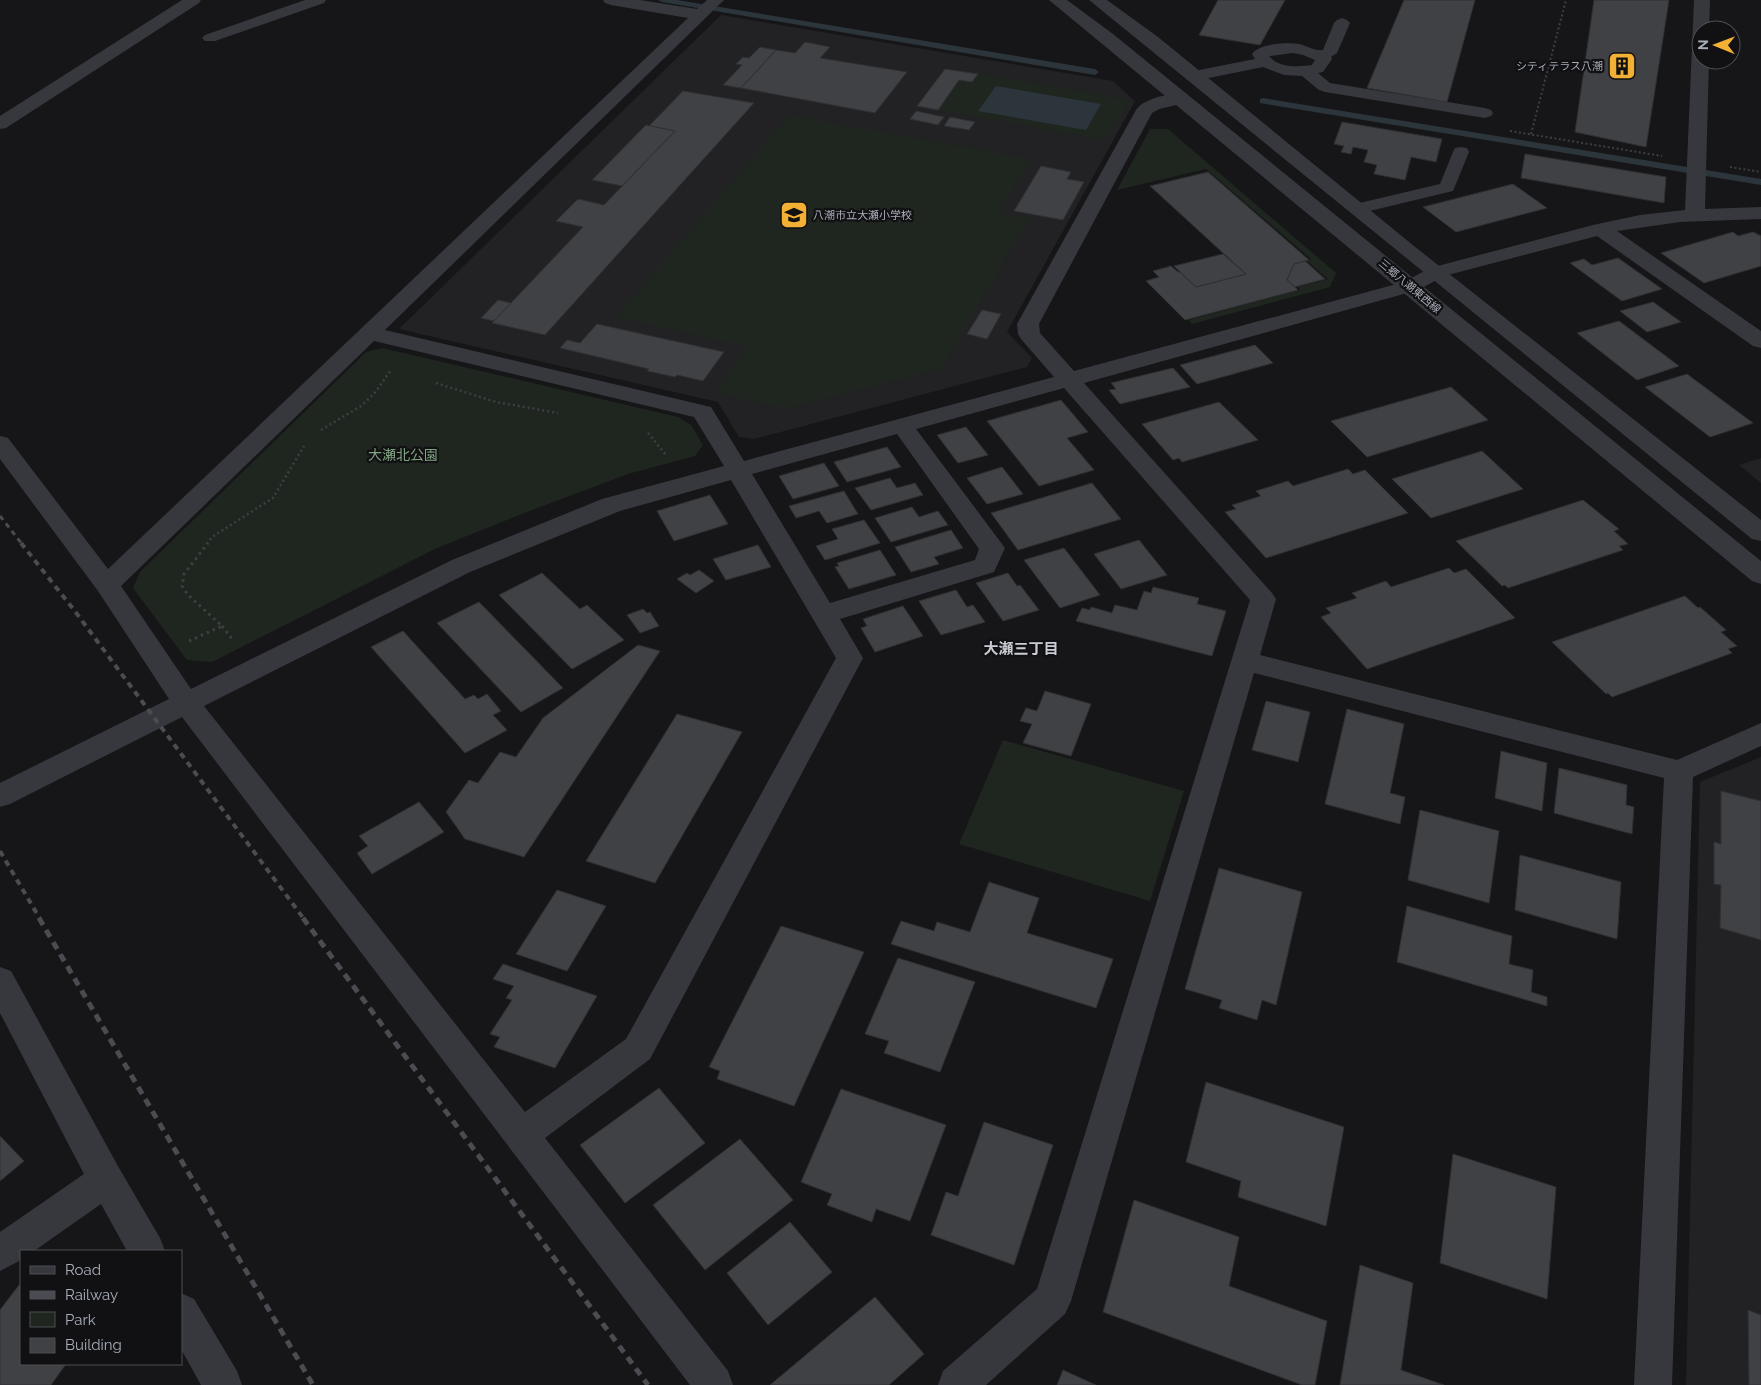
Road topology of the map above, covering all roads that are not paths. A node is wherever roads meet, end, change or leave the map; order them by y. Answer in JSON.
{"nodes":[{"id":1,"x":193,"y":0,"type":"edge"},
{"id":2,"x":319,"y":0,"type":"edge"},
{"id":3,"x":611,"y":0,"type":"edge"},
{"id":4,"x":1057,"y":0,"type":"edge"},
{"id":5,"x":1097,"y":0,"type":"edge"},
{"id":6,"x":1702,"y":0,"type":"edge"},
{"id":7,"x":710,"y":6,"type":"edge"},
{"id":8,"x":1342,"y":23,"type":"dead end"},
{"id":9,"x":210,"y":38,"type":"dead end"},
{"id":10,"x":1319,"y":55,"type":"junction"},
{"id":11,"x":1265,"y":62,"type":"junction"},
{"id":12,"x":1306,"y":71,"type":"junction"},
{"id":13,"x":1194,"y":76,"type":"junction"},
{"id":14,"x":1179,"y":99,"type":"junction"},
{"id":15,"x":1485,"y":113,"type":"dead end"},
{"id":16,"x":0,"y":124,"type":"edge"},
{"id":17,"x":1461,"y":152,"type":"dead end"},
{"id":18,"x":1357,"y":209,"type":"junction"},
{"id":19,"x":1761,"y":213,"type":"edge"},
{"id":20,"x":1695,"y":214,"type":"junction"},
{"id":21,"x":1600,"y":229,"type":"junction"},
{"id":22,"x":1436,"y":272,"type":"junction"},
{"id":23,"x":1411,"y":286,"type":"junction"},
{"id":24,"x":370,"y":333,"type":"junction"},
{"id":25,"x":1761,"y":341,"type":"edge"},
{"id":26,"x":1068,"y":379,"type":"junction"},
{"id":27,"x":901,"y":424,"type":"junction"},
{"id":28,"x":0,"y":443,"type":"edge"},
{"id":29,"x":738,"y":469,"type":"junction"},
{"id":30,"x":1761,"y":533,"type":"edge"},
{"id":31,"x":1761,"y":575,"type":"edge"},
{"id":32,"x":107,"y":585,"type":"junction"},
{"id":33,"x":825,"y":614,"type":"junction"},
{"id":34,"x":1246,"y":661,"type":"junction"},
{"id":35,"x":186,"y":703,"type":"junction"},
{"id":36,"x":1761,"y":734,"type":"edge"},
{"id":37,"x":1679,"y":771,"type":"junction"},
{"id":38,"x":0,"y":796,"type":"edge"},
{"id":39,"x":0,"y":981,"type":"edge"},
{"id":40,"x":522,"y":1134,"type":"junction"},
{"id":41,"x":106,"y":1180,"type":"junction"},
{"id":42,"x":146,"y":1250,"type":"edge"},
{"id":43,"x":0,"y":1253,"type":"edge"},
{"id":44,"x":182,"y":1314,"type":"edge"},
{"id":45,"x":223,"y":1385,"type":"edge"},
{"id":46,"x":714,"y":1385,"type":"edge"},
{"id":47,"x":957,"y":1385,"type":"edge"},
{"id":48,"x":1653,"y":1385,"type":"edge"}],
"edges":[{"from":1,"to":16,"type":"street"},
{"from":2,"to":9,"type":"lane"},
{"from":3,"to":7,"type":"street"},
{"from":4,"to":14,"type":"street","name":"三郷八潮東西線"},
{"from":5,"to":13,"type":"street","name":"三郷八潮東西線"},
{"from":6,"to":20,"type":"street"},
{"from":7,"to":24,"type":"street"},
{"from":8,"to":10,"type":"lane"},
{"from":10,"to":11,"type":"lane"},
{"from":10,"to":12,"type":"lane"},
{"from":11,"to":12,"type":"lane"},
{"from":11,"to":13,"type":"lane"},
{"from":12,"to":15,"type":"lane"},
{"from":13,"to":18,"type":"street","name":"三郷八潮東西線"},
{"from":14,"to":23,"type":"street","name":"三郷八潮東西線"},
{"from":14,"to":26,"type":"street"},
{"from":17,"to":18,"type":"lane"},
{"from":18,"to":22,"type":"street","name":"三郷八潮東西線"},
{"from":19,"to":20,"type":"street"},
{"from":20,"to":21,"type":"street"},
{"from":21,"to":22,"type":"street"},
{"from":21,"to":25,"type":"street"},
{"from":22,"to":23,"type":"street"},
{"from":22,"to":30,"type":"street","name":"三郷八潮東西線"},
{"from":23,"to":26,"type":"street"},
{"from":23,"to":31,"type":"street","name":"三郷八潮東西線"},
{"from":24,"to":29,"type":"street"},
{"from":24,"to":32,"type":"street"},
{"from":26,"to":27,"type":"street"},
{"from":26,"to":34,"type":"street"},
{"from":27,"to":29,"type":"street"},
{"from":27,"to":33,"type":"street"},
{"from":28,"to":32,"type":"street"},
{"from":29,"to":33,"type":"street"},
{"from":29,"to":35,"type":"street"},
{"from":32,"to":35,"type":"street"},
{"from":33,"to":40,"type":"street"},
{"from":34,"to":37,"type":"street"},
{"from":34,"to":47,"type":"street"},
{"from":35,"to":38,"type":"street"},
{"from":35,"to":40,"type":"street"},
{"from":36,"to":37,"type":"street"},
{"from":37,"to":48,"type":"street"},
{"from":39,"to":41,"type":"street"},
{"from":40,"to":46,"type":"street"},
{"from":41,"to":42,"type":"street"},
{"from":41,"to":43,"type":"street"},
{"from":44,"to":45,"type":"street"}]}
